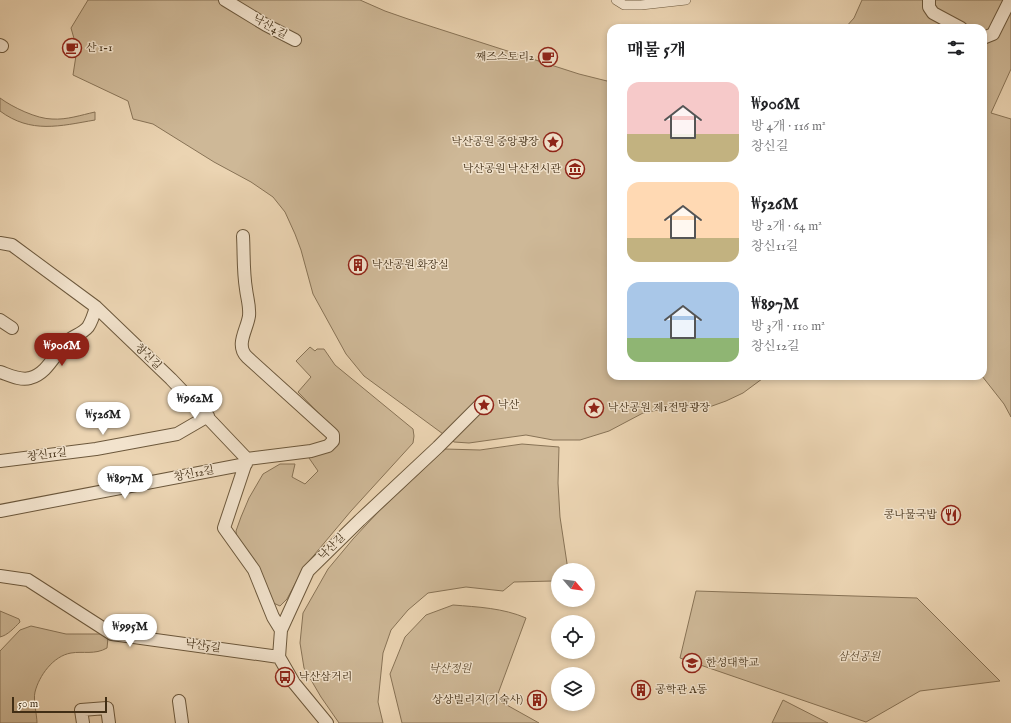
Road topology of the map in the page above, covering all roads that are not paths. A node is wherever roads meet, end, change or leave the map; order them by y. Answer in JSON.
{"nodes":[{"id":1,"x":225,"y":0,"type":"edge"},
{"id":2,"x":616,"y":0,"type":"edge"},
{"id":3,"x":686,"y":0,"type":"edge"},
{"id":4,"x":929,"y":0,"type":"edge"},
{"id":5,"x":1010,"y":0,"type":"edge"},
{"id":6,"x":954,"y":24,"type":"edge"},
{"id":7,"x":987,"y":36,"type":"edge"},
{"id":8,"x":295,"y":40,"type":"dead end"},
{"id":9,"x":243,"y":236,"type":"dead end"},
{"id":10,"x":0,"y":243,"type":"edge"},
{"id":11,"x":96,"y":307,"type":"junction"},
{"id":12,"x":0,"y":320,"type":"edge"},
{"id":13,"x":12,"y":328,"type":"dead end"},
{"id":14,"x":0,"y":372,"type":"edge"},
{"id":15,"x":482,"y":403,"type":"dead end"},
{"id":16,"x":208,"y":416,"type":"junction"},
{"id":17,"x":0,"y":461,"type":"edge"},
{"id":18,"x":246,"y":461,"type":"junction"},
{"id":19,"x":0,"y":511,"type":"edge"},
{"id":20,"x":0,"y":576,"type":"edge"},
{"id":21,"x":281,"y":630,"type":"junction"},
{"id":22,"x":279,"y":657,"type":"junction"},
{"id":23,"x":179,"y":701,"type":"dead end"},
{"id":24,"x":82,"y":723,"type":"edge"},
{"id":25,"x":109,"y":723,"type":"edge"},
{"id":26,"x":182,"y":723,"type":"edge"},
{"id":27,"x":326,"y":723,"type":"edge"}],
"edges":[{"from":1,"to":8,"type":"street","name":"낙산4길"},
{"from":2,"to":3,"type":"street"},
{"from":4,"to":6,"type":"street"},
{"from":5,"to":7,"type":"street"},
{"from":9,"to":18,"type":"street","name":"창신12길"},
{"from":10,"to":11,"type":"street","name":"창신길"},
{"from":11,"to":14,"type":"street"},
{"from":11,"to":16,"type":"street","name":"창신길"},
{"from":12,"to":13,"type":"street"},
{"from":15,"to":21,"type":"street","name":"낙산길"},
{"from":16,"to":17,"type":"street","name":"창신11길"},
{"from":16,"to":18,"type":"street","name":"창신길"},
{"from":18,"to":19,"type":"street","name":"창신12길"},
{"from":18,"to":21,"type":"street"},
{"from":20,"to":22,"type":"street","name":"낙산5길"},
{"from":21,"to":22,"type":"street","name":"낙산길"},
{"from":22,"to":27,"type":"street"},
{"from":23,"to":26,"type":"street"},
{"from":24,"to":25,"type":"street"}]}
